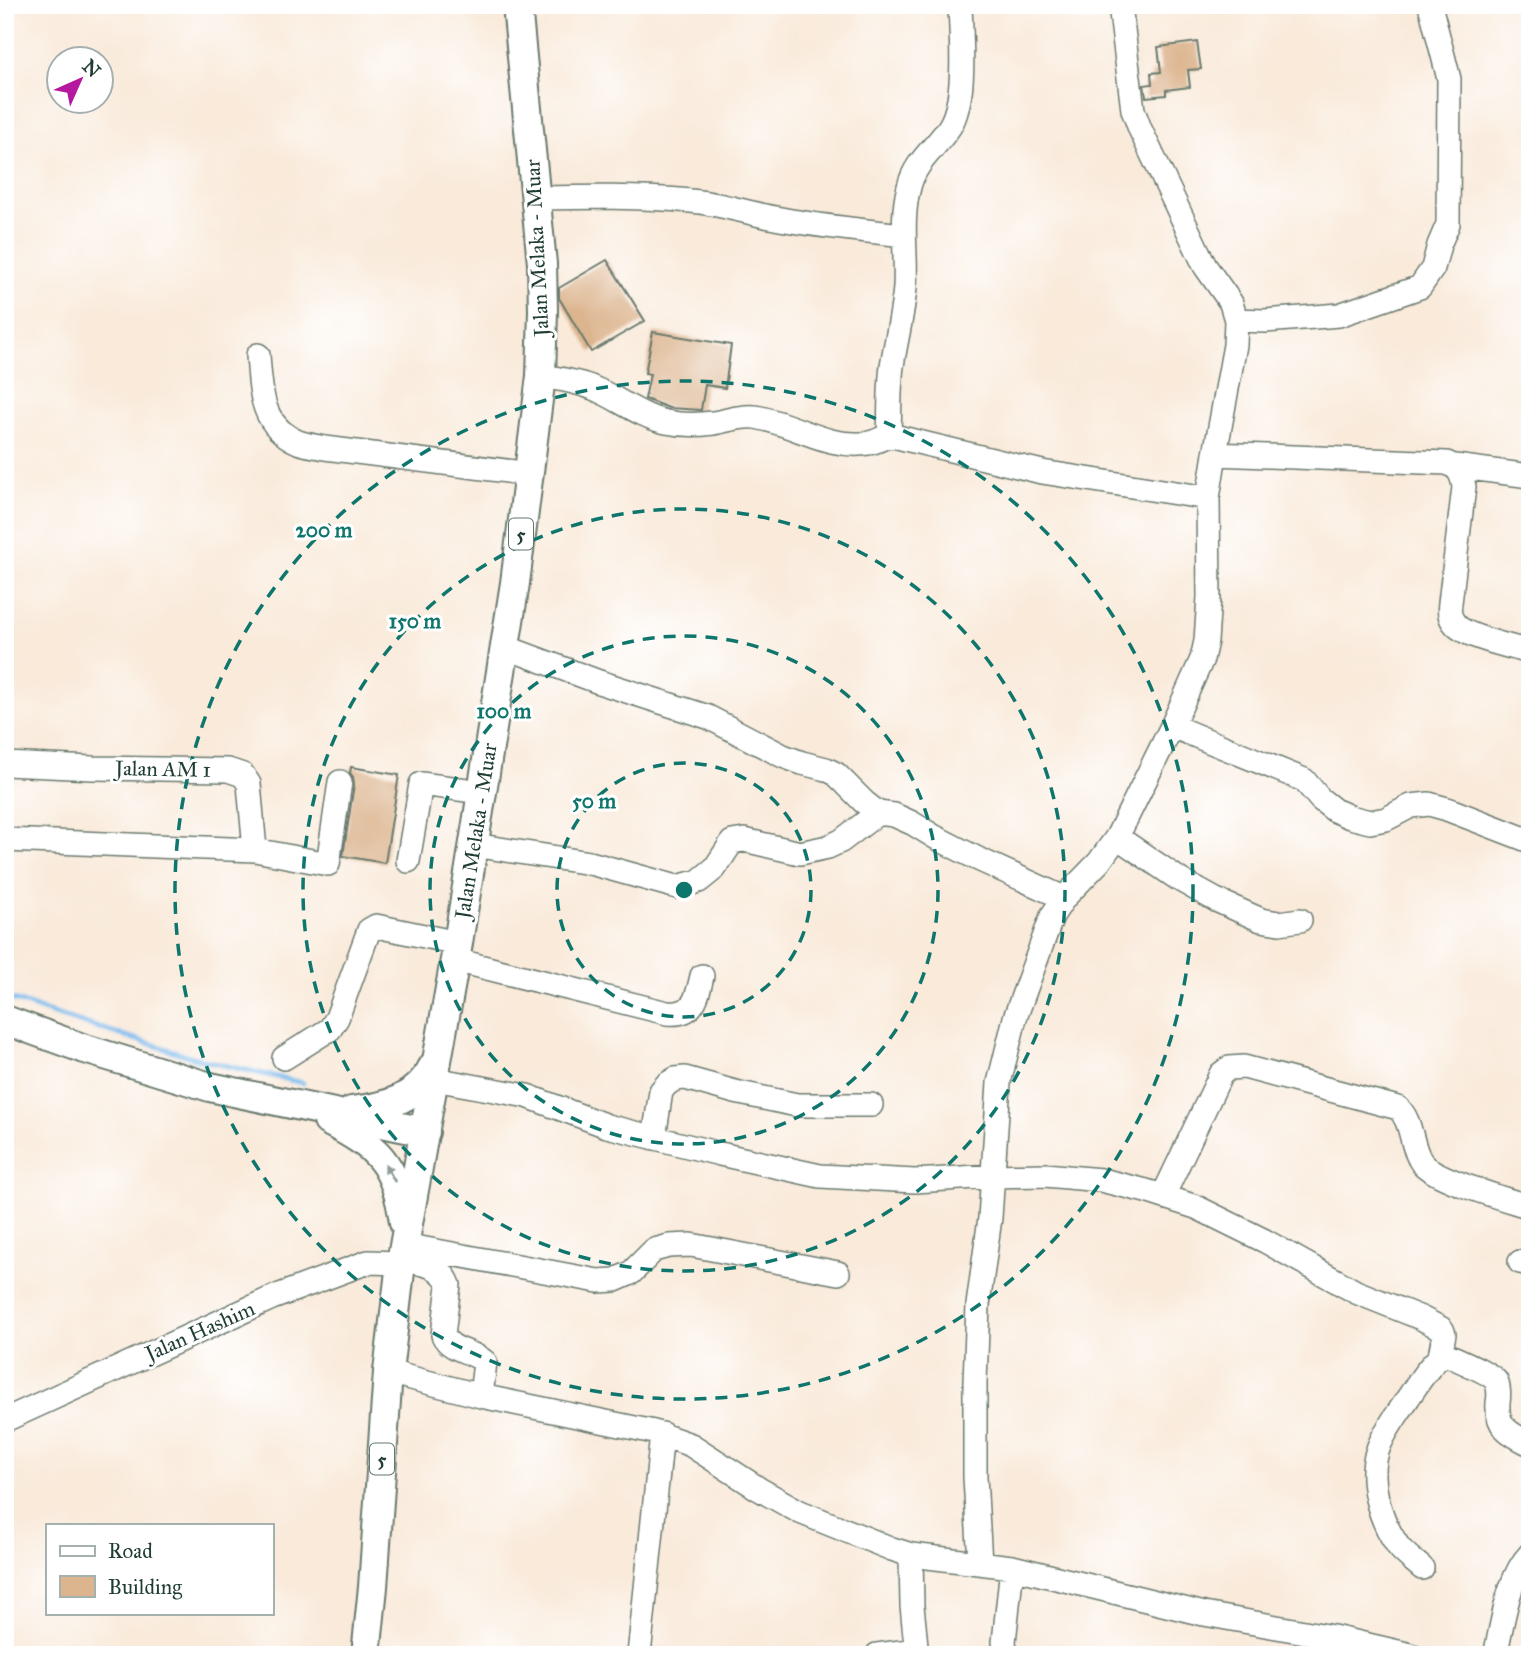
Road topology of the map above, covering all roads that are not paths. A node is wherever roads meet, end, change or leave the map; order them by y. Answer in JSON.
{"nodes":[{"id":1,"x":517,"y":5,"type":"edge"},
{"id":2,"x":960,"y":5,"type":"edge"},
{"id":3,"x":1120,"y":5,"type":"edge"},
{"id":4,"x":1430,"y":5,"type":"edge"},
{"id":5,"x":536,"y":198,"type":"junction"},
{"id":6,"x":903,"y":235,"type":"junction"},
{"id":7,"x":1236,"y":320,"type":"junction"},
{"id":8,"x":258,"y":355,"type":"dead end"},
{"id":9,"x":541,"y":376,"type":"junction"},
{"id":10,"x":889,"y":435,"type":"junction"},
{"id":11,"x":1215,"y":454,"type":"junction"},
{"id":12,"x":1455,"y":466,"type":"junction"},
{"id":13,"x":530,"y":474,"type":"junction"},
{"id":14,"x":1530,"y":476,"type":"edge"},
{"id":15,"x":1208,"y":498,"type":"junction"},
{"id":16,"x":505,"y":647,"type":"junction"},
{"id":17,"x":1530,"y":652,"type":"edge"},
{"id":18,"x":1172,"y":726,"type":"junction"},
{"id":19,"x":5,"y":764,"type":"edge"},
{"id":20,"x":340,"y":782,"type":"dead end"},
{"id":21,"x":482,"y":792,"type":"junction"},
{"id":22,"x":877,"y":813,"type":"junction"},
{"id":23,"x":1117,"y":837,"type":"junction"},
{"id":24,"x":5,"y":840,"type":"edge"},
{"id":25,"x":1530,"y":841,"type":"edge"},
{"id":26,"x":474,"y":845,"type":"junction"},
{"id":27,"x":255,"y":850,"type":"junction"},
{"id":28,"x":408,"y":861,"type":"dead end"},
{"id":29,"x":1064,"y":898,"type":"junction"},
{"id":30,"x":1300,"y":920,"type":"dead end"},
{"id":31,"x":457,"y":952,"type":"junction"},
{"id":32,"x":702,"y":976,"type":"dead end"},
{"id":33,"x":5,"y":1020,"type":"edge"},
{"id":34,"x":284,"y":1058,"type":"dead end"},
{"id":35,"x":436,"y":1068,"type":"junction"},
{"id":36,"x":871,"y":1105,"type":"dead end"},
{"id":37,"x":301,"y":1106,"type":"junction"},
{"id":38,"x":335,"y":1113,"type":"junction"},
{"id":39,"x":425,"y":1132,"type":"junction"},
{"id":40,"x":654,"y":1138,"type":"junction"},
{"id":41,"x":992,"y":1175,"type":"junction"},
{"id":42,"x":1163,"y":1196,"type":"junction"},
{"id":43,"x":1530,"y":1207,"type":"edge"},
{"id":44,"x":412,"y":1254,"type":"junction"},
{"id":45,"x":838,"y":1273,"type":"dead end"},
{"id":46,"x":1440,"y":1356,"type":"junction"},
{"id":47,"x":388,"y":1372,"type":"junction"},
{"id":48,"x":481,"y":1396,"type":"junction"},
{"id":49,"x":5,"y":1420,"type":"edge"},
{"id":50,"x":662,"y":1434,"type":"junction"},
{"id":51,"x":1530,"y":1444,"type":"edge"},
{"id":52,"x":1530,"y":1554,"type":"edge"},
{"id":53,"x":911,"y":1555,"type":"junction"},
{"id":54,"x":980,"y":1563,"type":"junction"},
{"id":55,"x":1012,"y":1567,"type":"junction"},
{"id":56,"x":1422,"y":1569,"type":"dead end"},
{"id":57,"x":917,"y":1653,"type":"edge"},
{"id":58,"x":366,"y":1655,"type":"edge"},
{"id":59,"x":639,"y":1655,"type":"edge"},
{"id":60,"x":877,"y":1655,"type":"edge"},
{"id":61,"x":1006,"y":1655,"type":"edge"},
{"id":62,"x":1411,"y":1655,"type":"edge"},
{"id":63,"x":1495,"y":1655,"type":"edge"}],
"edges":[{"from":1,"to":5,"type":"main road","name":"Jalan Melaka - Muar","number":"5"},
{"from":2,"to":6,"type":"street"},
{"from":3,"to":7,"type":"street"},
{"from":4,"to":7,"type":"street"},
{"from":5,"to":6,"type":"street"},
{"from":5,"to":9,"type":"main road","name":"Jalan Melaka - Muar","number":"5"},
{"from":6,"to":10,"type":"street"},
{"from":7,"to":11,"type":"street"},
{"from":8,"to":13,"type":"street"},
{"from":9,"to":10,"type":"street"},
{"from":9,"to":13,"type":"main road","name":"Jalan Melaka - Muar","number":"5"},
{"from":10,"to":15,"type":"street"},
{"from":11,"to":12,"type":"street"},
{"from":11,"to":15,"type":"street"},
{"from":12,"to":14,"type":"street"},
{"from":12,"to":17,"type":"street"},
{"from":13,"to":16,"type":"main road","name":"Jalan Melaka - Muar","number":"5"},
{"from":15,"to":18,"type":"street"},
{"from":16,"to":21,"type":"main road","name":"Jalan Melaka - Muar","number":"5"},
{"from":16,"to":22,"type":"street"},
{"from":18,"to":23,"type":"street"},
{"from":18,"to":25,"type":"street"},
{"from":19,"to":27,"type":"street","name":"Jalan AM 1"},
{"from":20,"to":27,"type":"street"},
{"from":21,"to":26,"type":"main road","name":"Jalan Melaka - Muar","number":"5"},
{"from":21,"to":28,"type":"street"},
{"from":22,"to":26,"type":"street"},
{"from":22,"to":29,"type":"street"},
{"from":23,"to":29,"type":"street"},
{"from":23,"to":30,"type":"street"},
{"from":24,"to":27,"type":"street"},
{"from":26,"to":31,"type":"main road","name":"Jalan Melaka - Muar","number":"5"},
{"from":29,"to":41,"type":"street"},
{"from":31,"to":32,"type":"street"},
{"from":31,"to":34,"type":"street"},
{"from":31,"to":35,"type":"main road","name":"Jalan Melaka - Muar","number":"5"},
{"from":33,"to":37,"type":"main road"},
{"from":35,"to":38,"type":"main road"},
{"from":35,"to":39,"type":"main road","name":"Jalan Melaka - Muar","number":"5"},
{"from":35,"to":40,"type":"street"},
{"from":36,"to":40,"type":"street"},
{"from":37,"to":38,"type":"main road"},
{"from":44,"to":37,"type":"main road","one_way":true},
{"from":38,"to":39,"type":"main road"},
{"from":39,"to":44,"type":"main road","name":"Jalan Melaka - Muar","number":"5"},
{"from":40,"to":41,"type":"street"},
{"from":41,"to":42,"type":"street"},
{"from":41,"to":54,"type":"street"},
{"from":42,"to":43,"type":"street"},
{"from":42,"to":46,"type":"street"},
{"from":44,"to":45,"type":"street","name":"Jalan Hashim"},
{"from":44,"to":47,"type":"main road","name":"Jalan Melaka - Muar","number":"5"},
{"from":44,"to":48,"type":"street"},
{"from":44,"to":49,"type":"street","name":"Jalan Hashim"},
{"from":46,"to":51,"type":"street"},
{"from":46,"to":56,"type":"street"},
{"from":47,"to":48,"type":"street"},
{"from":47,"to":58,"type":"main road","name":"Jalan Melaka - Muar","number":"5"},
{"from":48,"to":50,"type":"street"},
{"from":50,"to":53,"type":"street"},
{"from":50,"to":59,"type":"street"},
{"from":52,"to":63,"type":"street"},
{"from":53,"to":54,"type":"street"},
{"from":53,"to":57,"type":"street"},
{"from":54,"to":55,"type":"street"},
{"from":55,"to":61,"type":"street"},
{"from":55,"to":62,"type":"street"},
{"from":57,"to":60,"type":"street"}]}
